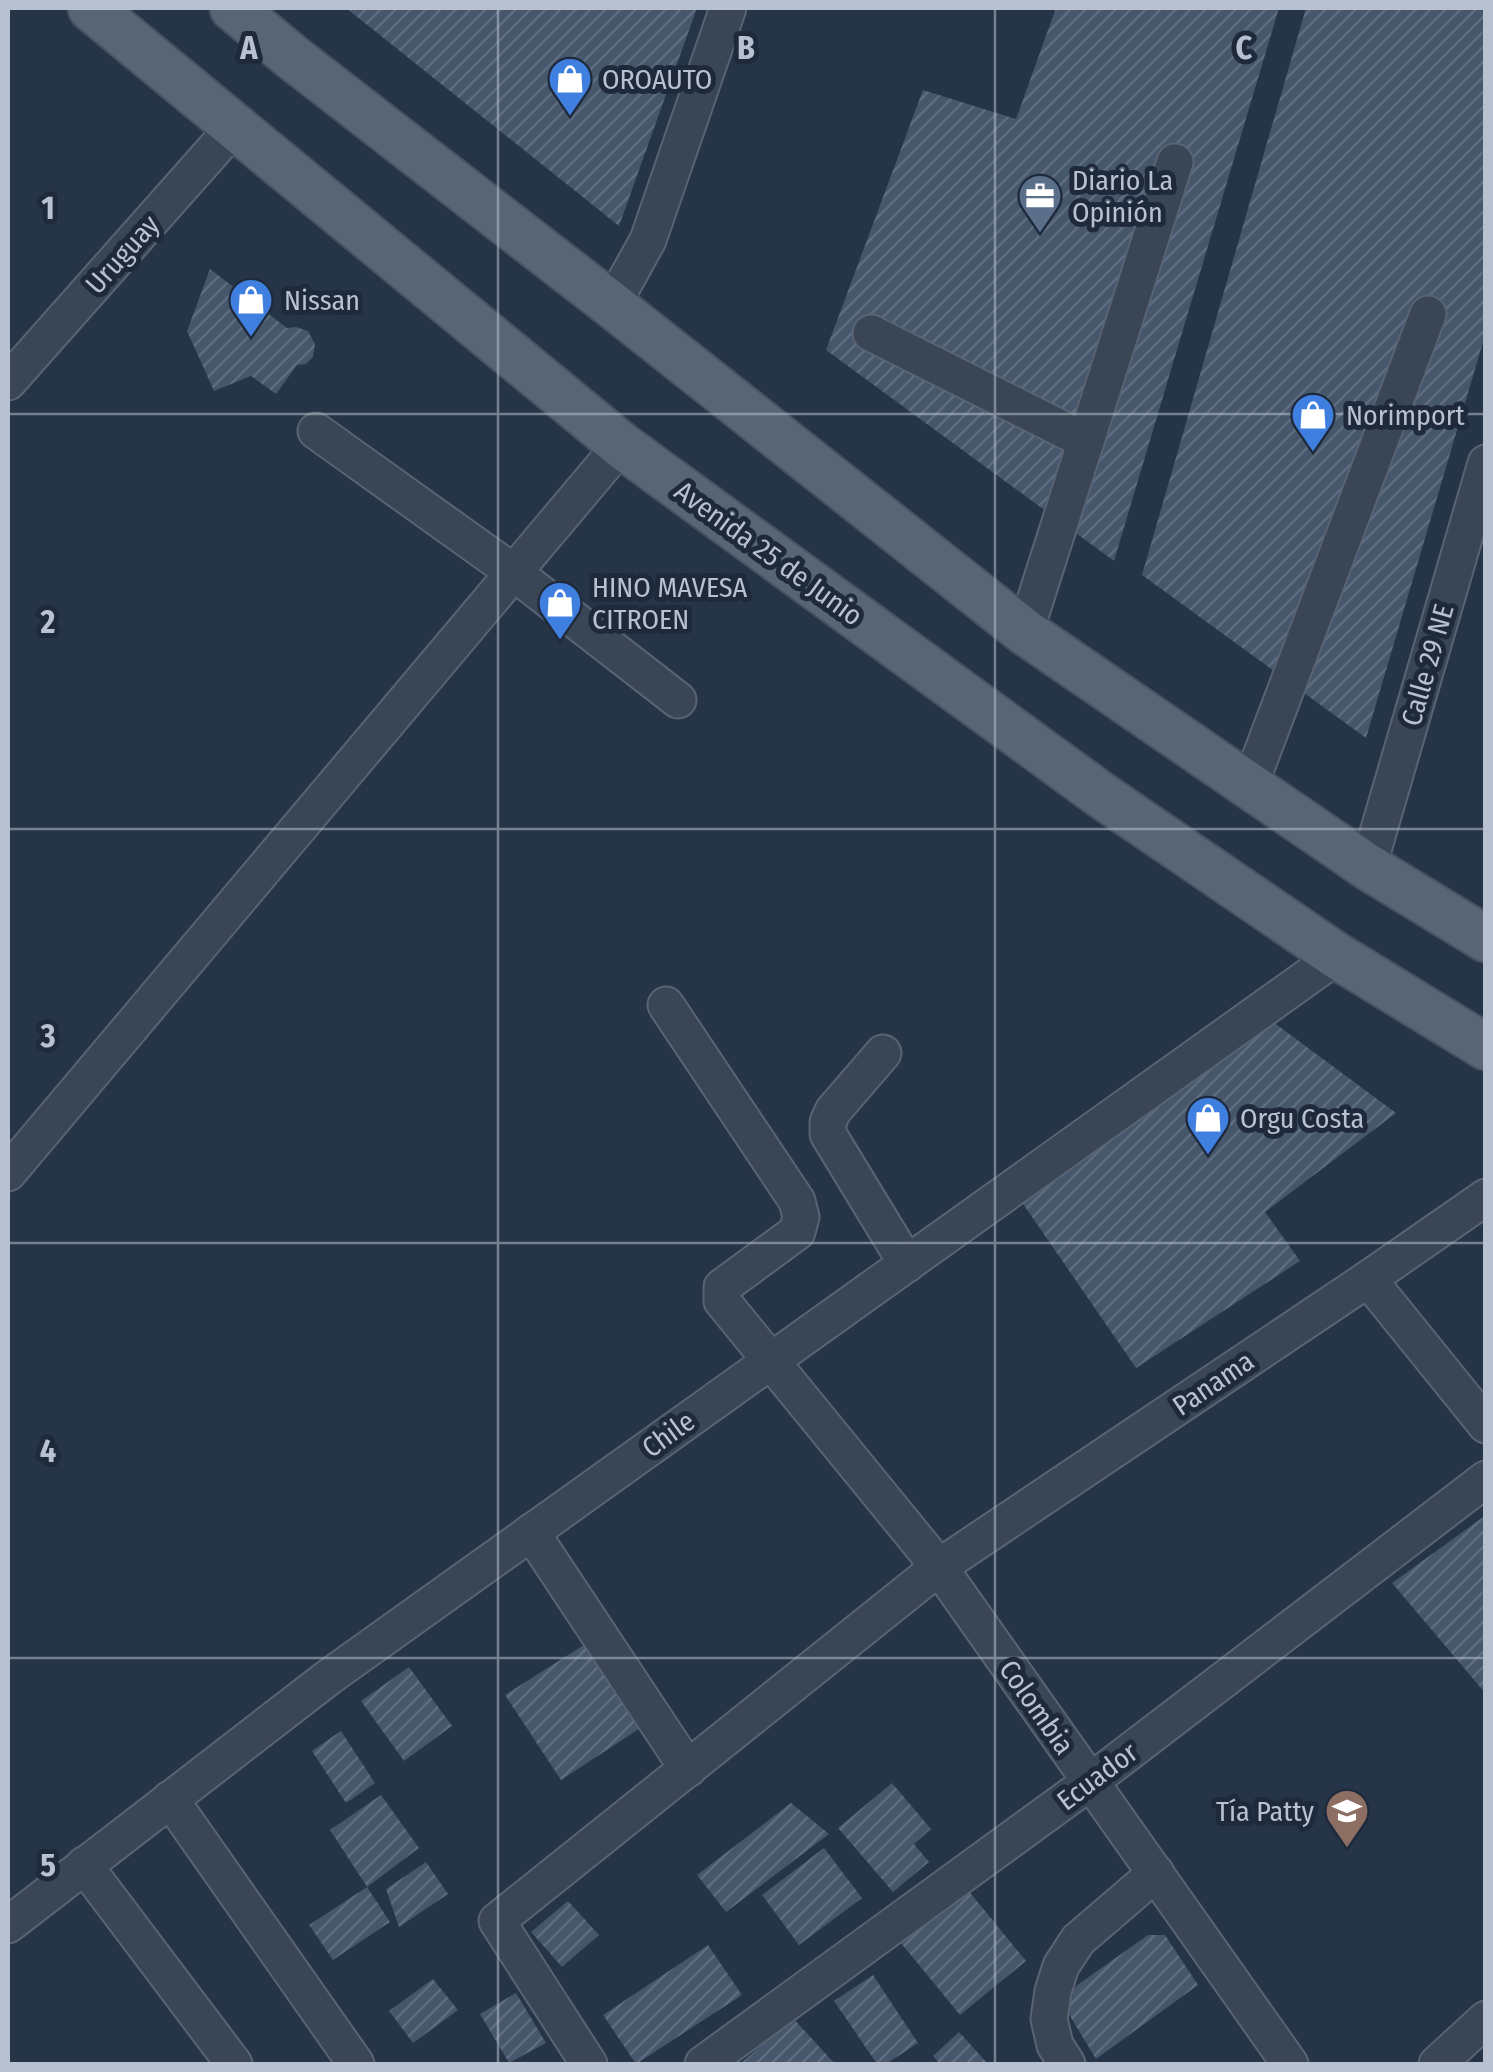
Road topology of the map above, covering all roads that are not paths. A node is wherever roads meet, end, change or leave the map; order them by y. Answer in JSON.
{"nodes":[{"id":1,"x":91,"y":8,"type":"edge"},
{"id":2,"x":233,"y":8,"type":"edge"},
{"id":3,"x":728,"y":8,"type":"edge"},
{"id":4,"x":236,"y":125,"type":"junction"},
{"id":5,"x":1175,"y":162,"type":"dead end"},
{"id":6,"x":612,"y":305,"type":"junction"},
{"id":7,"x":1428,"y":314,"type":"dead end"},
{"id":8,"x":871,"y":333,"type":"dead end"},
{"id":9,"x":8,"y":382,"type":"edge"},
{"id":10,"x":316,"y":431,"type":"dead end"},
{"id":11,"x":1086,"y":441,"type":"junction"},
{"id":12,"x":621,"y":445,"type":"junction"},
{"id":13,"x":1486,"y":462,"type":"edge"},
{"id":14,"x":1477,"y":515,"type":"edge"},
{"id":15,"x":513,"y":572,"type":"junction"},
{"id":16,"x":1025,"y":632,"type":"junction"},
{"id":17,"x":678,"y":700,"type":"dead end"},
{"id":18,"x":1248,"y":787,"type":"junction"},
{"id":19,"x":1368,"y":868,"type":"junction"},
{"id":20,"x":1486,"y":938,"type":"edge"},
{"id":21,"x":1337,"y":956,"type":"junction"},
{"id":22,"x":666,"y":1005,"type":"dead end"},
{"id":23,"x":1486,"y":1047,"type":"edge"},
{"id":24,"x":883,"y":1052,"type":"dead end"},
{"id":25,"x":8,"y":1173,"type":"edge"},
{"id":26,"x":1486,"y":1196,"type":"edge"},
{"id":27,"x":906,"y":1264,"type":"junction"},
{"id":28,"x":1368,"y":1280,"type":"junction"},
{"id":29,"x":770,"y":1360,"type":"junction"},
{"id":30,"x":1486,"y":1425,"type":"edge"},
{"id":31,"x":1486,"y":1480,"type":"edge"},
{"id":32,"x":532,"y":1532,"type":"junction"},
{"id":33,"x":939,"y":1568,"type":"junction"},
{"id":34,"x":688,"y":1769,"type":"junction"},
{"id":35,"x":1090,"y":1782,"type":"junction"},
{"id":36,"x":170,"y":1799,"type":"junction"},
{"id":37,"x":84,"y":1866,"type":"junction"},
{"id":38,"x":1156,"y":1873,"type":"junction"},
{"id":39,"x":8,"y":1925,"type":"edge"},
{"id":40,"x":1486,"y":2019,"type":"edge"},
{"id":41,"x":234,"y":2064,"type":"edge"},
{"id":42,"x":356,"y":2064,"type":"edge"},
{"id":43,"x":589,"y":2064,"type":"edge"},
{"id":44,"x":703,"y":2064,"type":"edge"},
{"id":45,"x":1067,"y":2064,"type":"edge"},
{"id":46,"x":1290,"y":2064,"type":"edge"},
{"id":47,"x":1438,"y":2064,"type":"edge"}],
"edges":[{"from":1,"to":4,"type":"main road","name":"Avenida 25 de Junio"},
{"from":2,"to":6,"type":"main road"},
{"from":3,"to":6,"type":"street"},
{"from":4,"to":9,"type":"street","name":"Uruguay"},
{"from":4,"to":12,"type":"main road","name":"Avenida 25 de Junio"},
{"from":5,"to":11,"type":"street"},
{"from":6,"to":16,"type":"main road"},
{"from":7,"to":18,"type":"street"},
{"from":8,"to":11,"type":"street"},
{"from":10,"to":15,"type":"street"},
{"from":11,"to":16,"type":"street"},
{"from":12,"to":15,"type":"street"},
{"from":12,"to":21,"type":"main road","name":"Avenida 25 de Junio"},
{"from":13,"to":14,"type":"street","name":"Calle 29 NE"},
{"from":14,"to":19,"type":"street","name":"Calle 29 NE"},
{"from":15,"to":17,"type":"street"},
{"from":15,"to":25,"type":"street"},
{"from":16,"to":18,"type":"main road"},
{"from":18,"to":19,"type":"main road"},
{"from":19,"to":20,"type":"main road"},
{"from":21,"to":23,"type":"main road","name":"Avenida 25 de Junio"},
{"from":21,"to":27,"type":"street","name":"Chile"},
{"from":22,"to":29,"type":"street","name":"Colombia"},
{"from":24,"to":27,"type":"street"},
{"from":26,"to":28,"type":"street","name":"Panama"},
{"from":27,"to":29,"type":"street","name":"Chile"},
{"from":28,"to":30,"type":"street"},
{"from":28,"to":33,"type":"street","name":"Panama"},
{"from":29,"to":32,"type":"street","name":"Chile"},
{"from":29,"to":33,"type":"street","name":"Colombia"},
{"from":31,"to":35,"type":"street","name":"Ecuador"},
{"from":32,"to":34,"type":"street"},
{"from":32,"to":36,"type":"street","name":"Chile"},
{"from":33,"to":34,"type":"street","name":"Panama"},
{"from":33,"to":35,"type":"street","name":"Colombia"},
{"from":34,"to":43,"type":"street","name":"Panama"},
{"from":35,"to":38,"type":"street","name":"Colombia"},
{"from":35,"to":44,"type":"street","name":"Ecuador"},
{"from":36,"to":37,"type":"street","name":"Chile"},
{"from":36,"to":42,"type":"street"},
{"from":37,"to":39,"type":"street","name":"Chile"},
{"from":37,"to":41,"type":"street"},
{"from":38,"to":45,"type":"street"},
{"from":38,"to":46,"type":"street","name":"Colombia"},
{"from":40,"to":47,"type":"street"}]}
